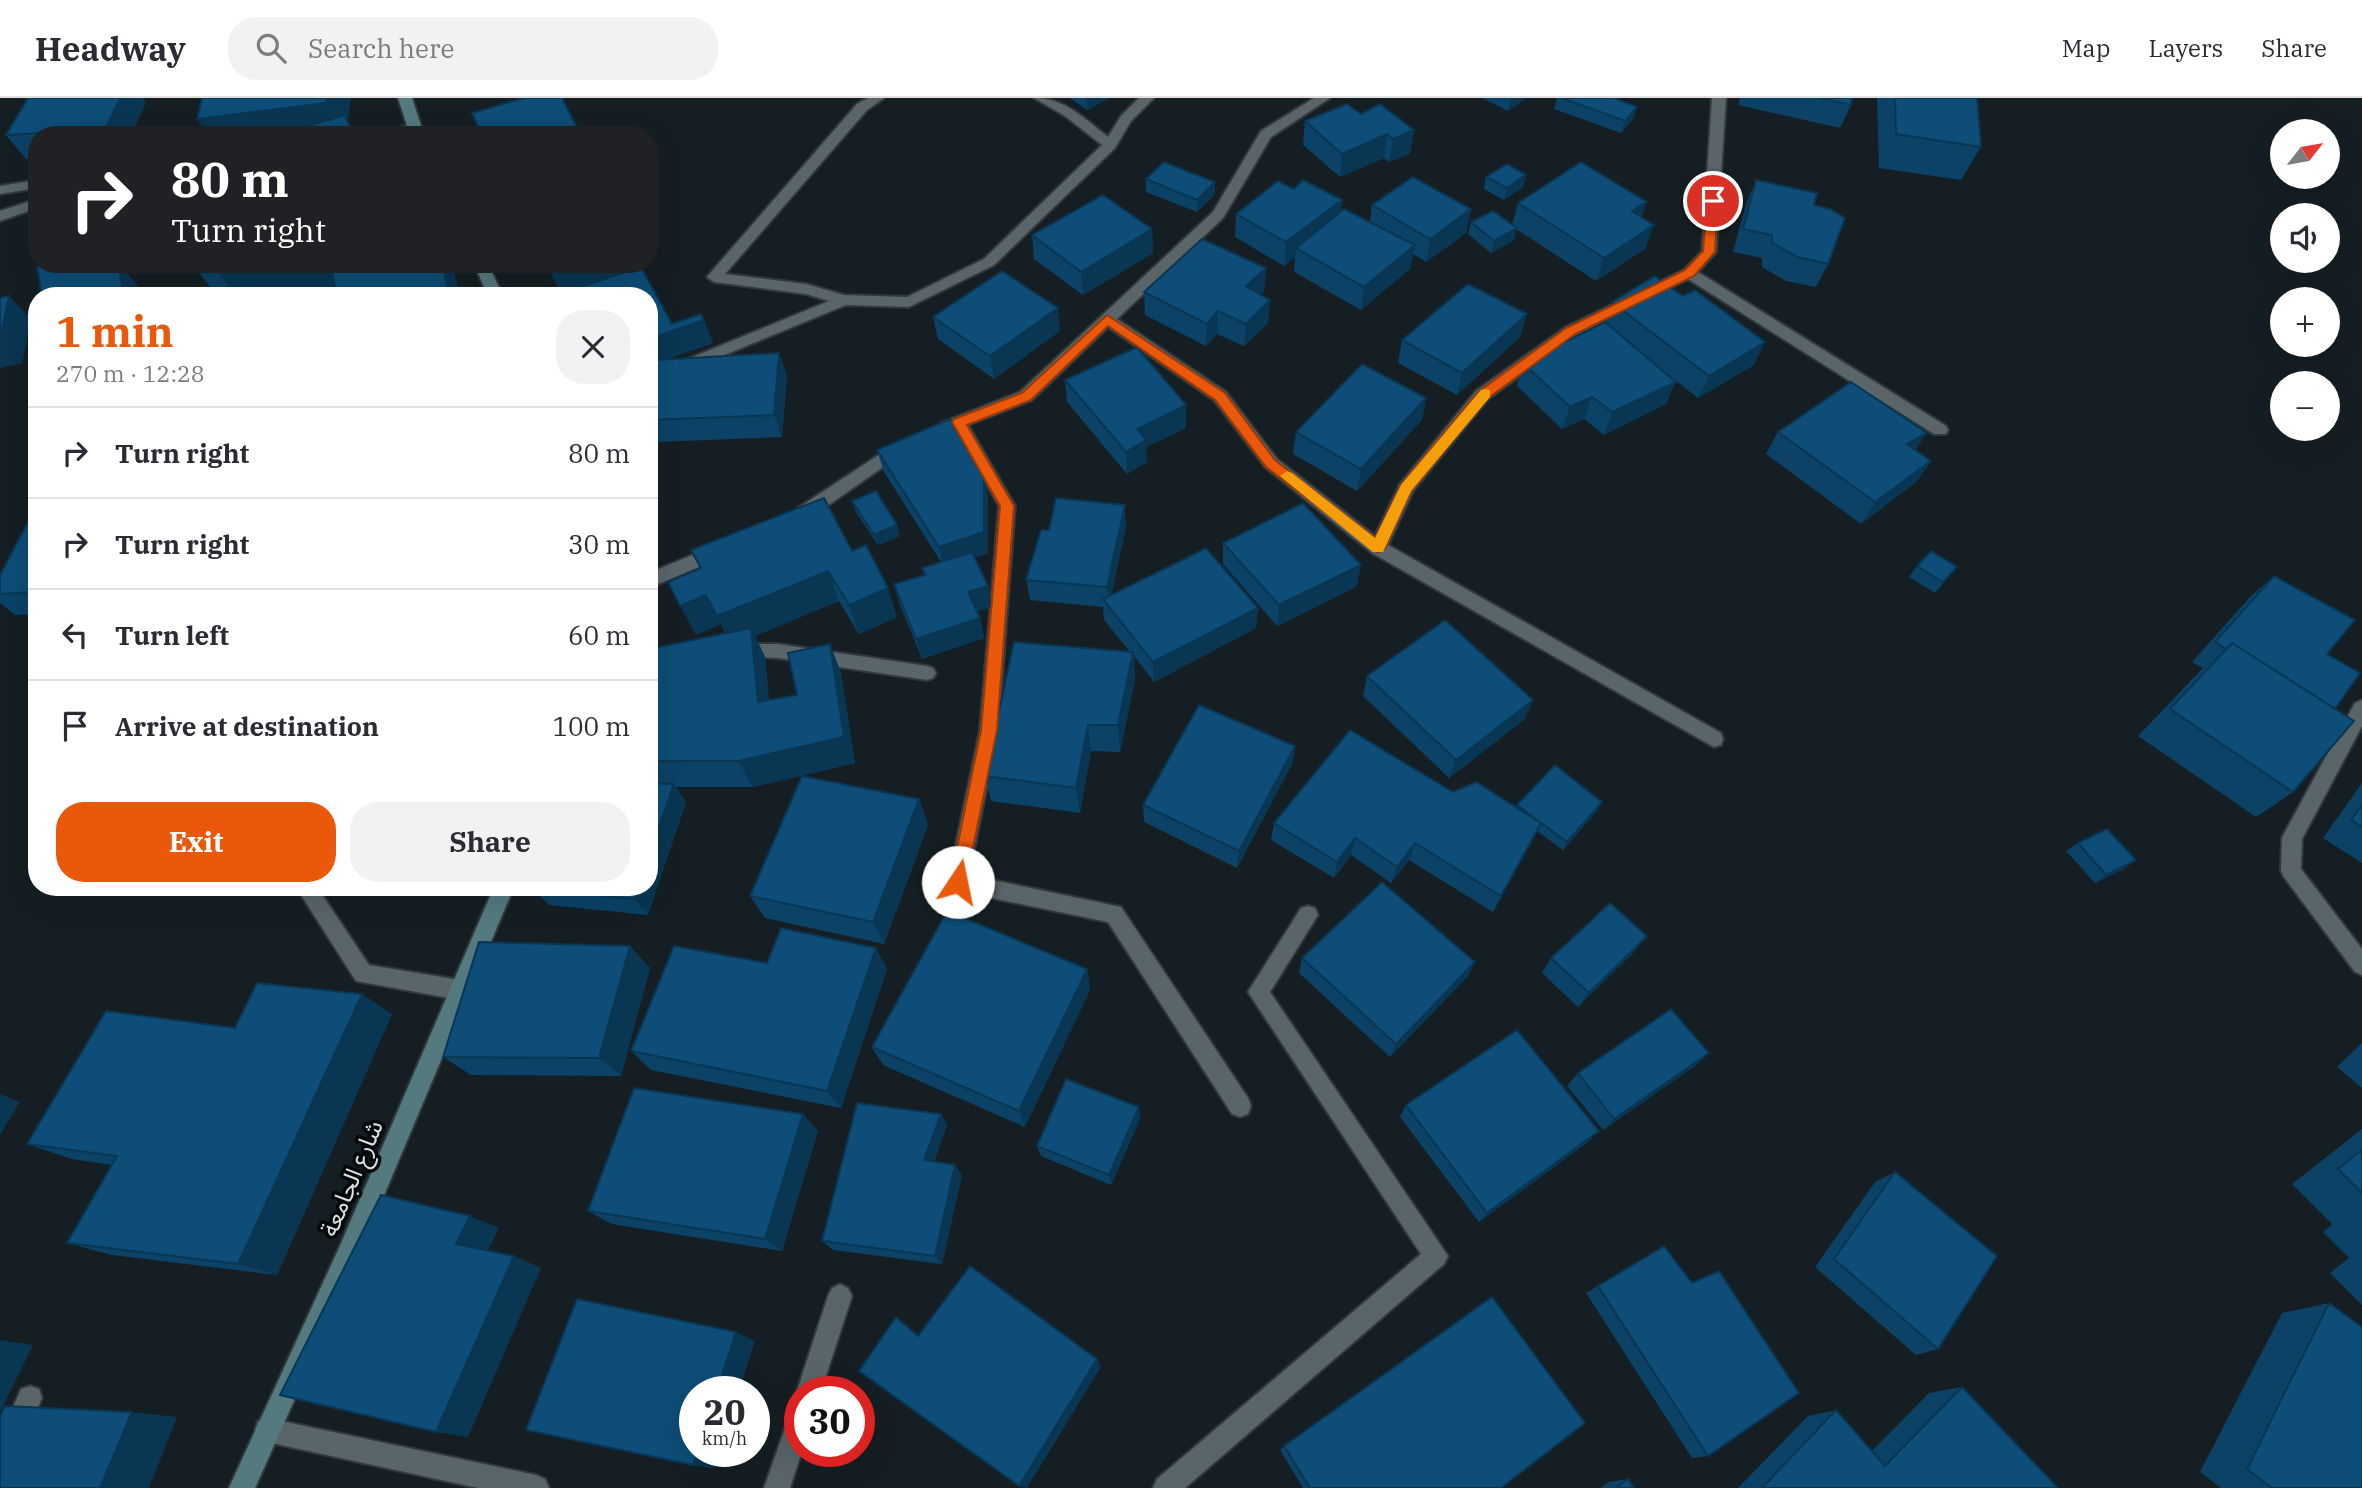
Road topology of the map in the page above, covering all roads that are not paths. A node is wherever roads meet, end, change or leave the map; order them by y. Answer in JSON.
{"nodes":[{"id":1,"x":405,"y":98,"type":"edge"},
{"id":2,"x":877,"y":98,"type":"edge"},
{"id":3,"x":1041,"y":98,"type":"edge"},
{"id":4,"x":1147,"y":98,"type":"edge"},
{"id":5,"x":1323,"y":98,"type":"edge"},
{"id":6,"x":1718,"y":98,"type":"edge"},
{"id":7,"x":413,"y":126,"type":"edge"},
{"id":8,"x":1110,"y":145,"type":"junction"},
{"id":9,"x":28,"y":185,"type":"edge"},
{"id":10,"x":0,"y":190,"type":"edge"},
{"id":11,"x":28,"y":206,"type":"edge"},
{"id":12,"x":0,"y":216,"type":"edge"},
{"id":13,"x":1689,"y":273,"type":"junction"},
{"id":14,"x":844,"y":300,"type":"junction"},
{"id":15,"x":1107,"y":319,"type":"junction"},
{"id":16,"x":658,"y":377,"type":"edge"},
{"id":17,"x":959,"y":422,"type":"junction"},
{"id":18,"x":1940,"y":430,"type":"dead end"},
{"id":19,"x":937,"y":431,"type":"edge"},
{"id":20,"x":915,"y":440,"type":"edge"},
{"id":21,"x":787,"y":521,"type":"edge"},
{"id":22,"x":737,"y":543,"type":"edge"},
{"id":23,"x":1378,"y":548,"type":"junction"},
{"id":24,"x":658,"y":577,"type":"edge"},
{"id":25,"x":714,"y":651,"type":"edge"},
{"id":26,"x":927,"y":673,"type":"dead end"},
{"id":27,"x":2362,"y":708,"type":"edge"},
{"id":28,"x":1714,"y":740,"type":"dead end"},
{"id":29,"x":312,"y":896,"type":"edge"},
{"id":30,"x":500,"y":896,"type":"edge"},
{"id":31,"x":1308,"y":915,"type":"dead end"},
{"id":32,"x":2362,"y":965,"type":"edge"},
{"id":33,"x":460,"y":990,"type":"junction"},
{"id":34,"x":1240,"y":1106,"type":"dead end"},
{"id":35,"x":840,"y":1296,"type":"dead end"},
{"id":36,"x":814,"y":1376,"type":"edge"},
{"id":37,"x":30,"y":1398,"type":"dead end"},
{"id":38,"x":267,"y":1430,"type":"junction"},
{"id":39,"x":0,"y":1465,"type":"edge"},
{"id":40,"x":784,"y":1467,"type":"edge"},
{"id":41,"x":242,"y":1488,"type":"edge"},
{"id":42,"x":536,"y":1488,"type":"edge"},
{"id":43,"x":777,"y":1488,"type":"edge"},
{"id":44,"x":1166,"y":1488,"type":"edge"}],
"edges":[{"from":1,"to":7,"type":"main road"},
{"from":2,"to":14,"type":"street"},
{"from":3,"to":8,"type":"street"},
{"from":4,"to":8,"type":"street"},
{"from":5,"to":15,"type":"street"},
{"from":6,"to":13,"type":"street"},
{"from":8,"to":14,"type":"street"},
{"from":9,"to":10,"type":"street"},
{"from":11,"to":12,"type":"street"},
{"from":13,"to":18,"type":"street"},
{"from":13,"to":23,"type":"street"},
{"from":14,"to":16,"type":"street"},
{"from":15,"to":17,"type":"street"},
{"from":15,"to":23,"type":"street"},
{"from":17,"to":19,"type":"street"},
{"from":17,"to":34,"type":"street"},
{"from":20,"to":21,"type":"street"},
{"from":22,"to":24,"type":"street"},
{"from":23,"to":28,"type":"street"},
{"from":25,"to":26,"type":"street"},
{"from":27,"to":32,"type":"street"},
{"from":29,"to":33,"type":"street"},
{"from":30,"to":33,"type":"main road","name":"شارع الجامعة"},
{"from":31,"to":44,"type":"street"},
{"from":33,"to":38,"type":"main road","name":"شارع الجامعة"},
{"from":35,"to":36,"type":"street"},
{"from":37,"to":39,"type":"street"},
{"from":38,"to":41,"type":"main road","name":"شارع الجامعة"},
{"from":38,"to":42,"type":"street"},
{"from":40,"to":43,"type":"street"}]}
